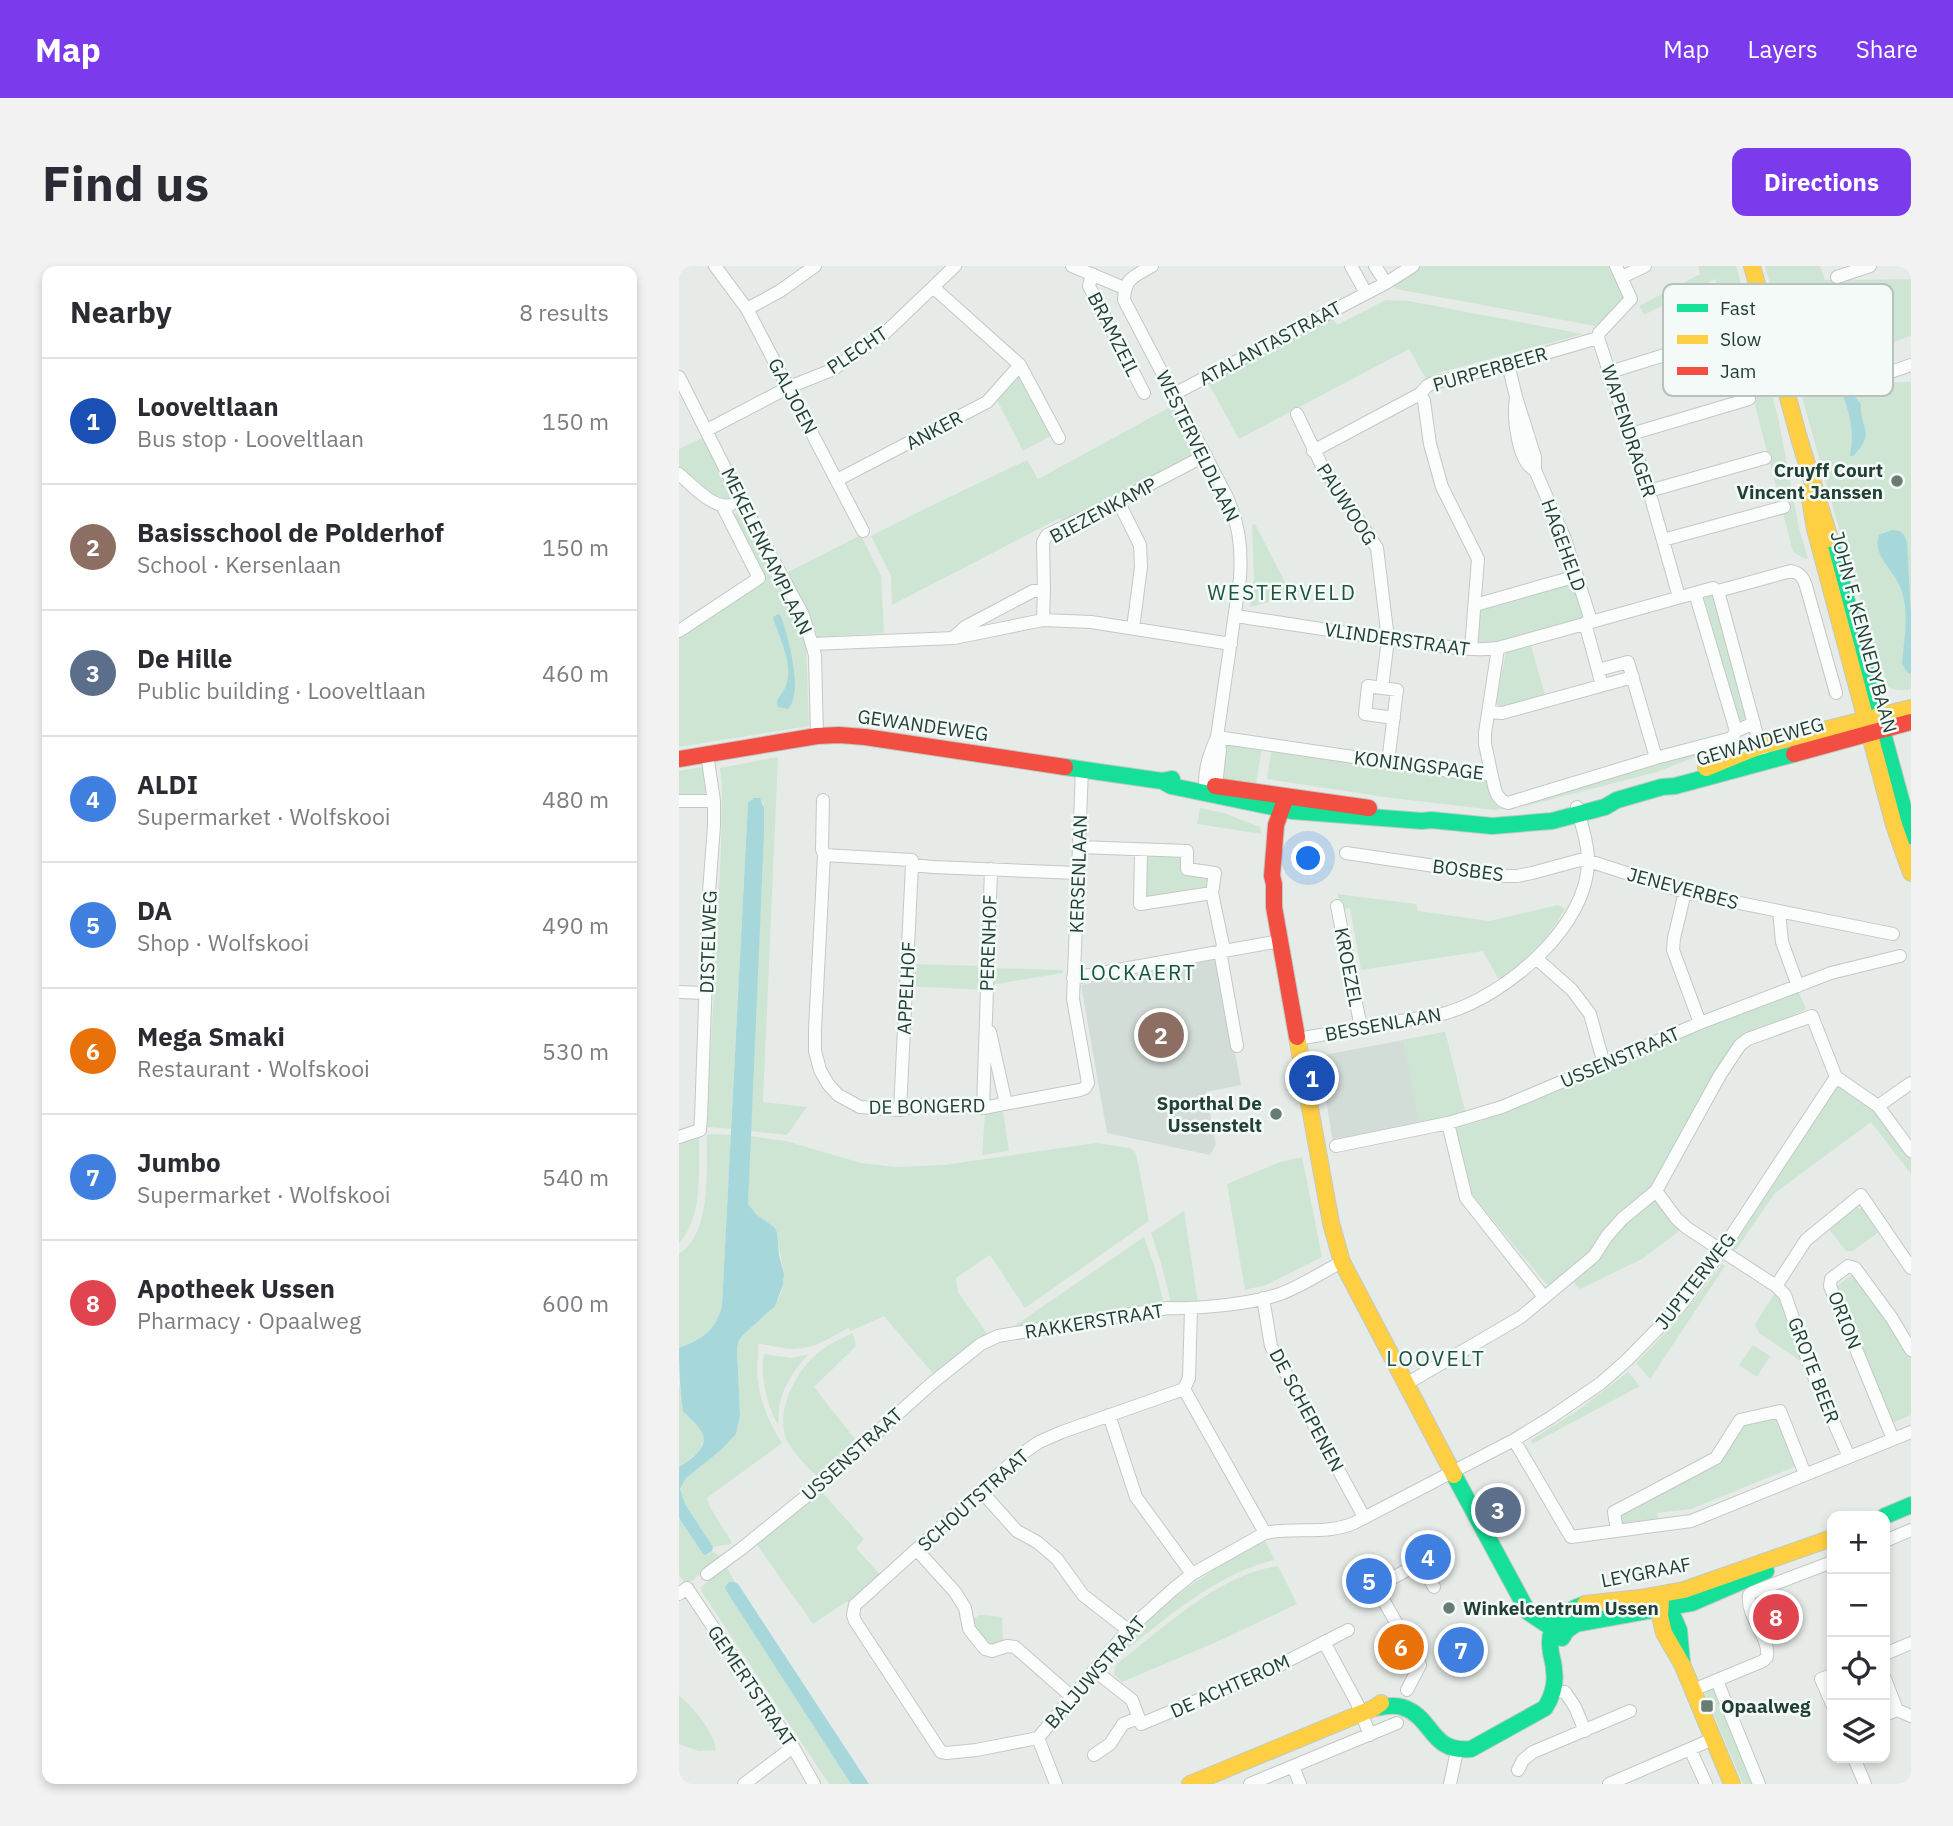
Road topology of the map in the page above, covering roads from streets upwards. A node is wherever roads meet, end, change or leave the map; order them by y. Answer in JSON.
{"nodes":[{"id":1,"x":715,"y":266,"type":"edge"},
{"id":2,"x":815,"y":266,"type":"edge"},
{"id":3,"x":955,"y":266,"type":"edge"},
{"id":4,"x":1072,"y":266,"type":"edge"},
{"id":5,"x":1152,"y":266,"type":"edge"},
{"id":6,"x":1351,"y":266,"type":"edge"},
{"id":7,"x":1375,"y":266,"type":"edge"},
{"id":8,"x":1413,"y":266,"type":"edge"},
{"id":9,"x":1645,"y":266,"type":"edge"},
{"id":10,"x":1752,"y":266,"type":"edge"},
{"id":11,"x":1870,"y":266,"type":"edge"},
{"id":12,"x":1619,"y":272,"type":"edge"},
{"id":13,"x":1092,"y":274,"type":"junction"},
{"id":14,"x":1837,"y":277,"type":"dead end"},
{"id":15,"x":1386,"y":283,"type":"junction"},
{"id":16,"x":1757,"y":284,"type":"edge"},
{"id":17,"x":934,"y":288,"type":"junction"},
{"id":18,"x":1125,"y":288,"type":"junction"},
{"id":19,"x":1366,"y":293,"type":"junction"},
{"id":20,"x":747,"y":309,"type":"junction"},
{"id":21,"x":1598,"y":338,"type":"junction"},
{"id":22,"x":1663,"y":356,"type":"edge"},
{"id":23,"x":1508,"y":364,"type":"junction"},
{"id":24,"x":1020,"y":365,"type":"junction"},
{"id":25,"x":1911,"y":365,"type":"edge"},
{"id":26,"x":1893,"y":371,"type":"edge"},
{"id":27,"x":1610,"y":372,"type":"junction"},
{"id":28,"x":679,"y":377,"type":"edge"},
{"id":29,"x":789,"y":387,"type":"junction"},
{"id":30,"x":1144,"y":393,"type":"dead end"},
{"id":31,"x":1174,"y":394,"type":"junction"},
{"id":32,"x":1420,"y":394,"type":"junction"},
{"id":33,"x":1787,"y":396,"type":"edge"},
{"id":34,"x":1749,"y":399,"type":"dead end"},
{"id":35,"x":1297,"y":414,"type":"dead end"},
{"id":36,"x":707,"y":430,"type":"junction"},
{"id":37,"x":1631,"y":434,"type":"junction"},
{"id":38,"x":1059,"y":438,"type":"dead end"},
{"id":39,"x":1313,"y":450,"type":"junction"},
{"id":40,"x":1206,"y":455,"type":"junction"},
{"id":41,"x":1765,"y":458,"type":"dead end"},
{"id":42,"x":679,"y":474,"type":"edge"},
{"id":43,"x":837,"y":480,"type":"junction"},
{"id":44,"x":1649,"y":491,"type":"junction"},
{"id":45,"x":741,"y":500,"type":"junction"},
{"id":46,"x":1118,"y":501,"type":"junction"},
{"id":47,"x":723,"y":507,"type":"junction"},
{"id":48,"x":1784,"y":507,"type":"dead end"},
{"id":49,"x":863,"y":531,"type":"dead end"},
{"id":50,"x":1663,"y":540,"type":"junction"},
{"id":51,"x":1577,"y":576,"type":"junction"},
{"id":52,"x":1044,"y":590,"type":"junction"},
{"id":53,"x":1718,"y":591,"type":"junction"},
{"id":54,"x":1695,"y":593,"type":"junction"},
{"id":55,"x":1679,"y":597,"type":"junction"},
{"id":56,"x":1475,"y":605,"type":"junction"},
{"id":57,"x":1235,"y":616,"type":"junction"},
{"id":58,"x":1043,"y":620,"type":"junction"},
{"id":59,"x":1588,"y":622,"type":"junction"},
{"id":60,"x":681,"y":626,"type":"edge"},
{"id":61,"x":1133,"y":628,"type":"junction"},
{"id":62,"x":954,"y":638,"type":"junction"},
{"id":63,"x":1388,"y":639,"type":"junction"},
{"id":64,"x":812,"y":644,"type":"junction"},
{"id":65,"x":1231,"y":644,"type":"junction"},
{"id":66,"x":1498,"y":648,"type":"junction"},
{"id":67,"x":1471,"y":649,"type":"junction"},
{"id":68,"x":1598,"y":670,"type":"junction"},
{"id":69,"x":1633,"y":677,"type":"junction"},
{"id":70,"x":1601,"y":685,"type":"junction"},
{"id":71,"x":1382,"y":688,"type":"junction"},
{"id":72,"x":1836,"y":693,"type":"dead end"},
{"id":73,"x":1911,"y":708,"type":"edge"},
{"id":74,"x":1489,"y":712,"type":"junction"},
{"id":75,"x":1394,"y":718,"type":"junction"},
{"id":76,"x":1911,"y":722,"type":"edge"},
{"id":77,"x":1754,"y":723,"type":"junction"},
{"id":78,"x":1874,"y":724,"type":"junction"},
{"id":79,"x":1736,"y":731,"type":"junction"},
{"id":80,"x":817,"y":736,"type":"junction"},
{"id":81,"x":1217,"y":737,"type":"junction"},
{"id":82,"x":707,"y":754,"type":"junction"},
{"id":83,"x":1762,"y":754,"type":"junction"},
{"id":84,"x":1656,"y":758,"type":"junction"},
{"id":85,"x":679,"y":759,"type":"edge"},
{"id":86,"x":1388,"y":762,"type":"junction"},
{"id":87,"x":1082,"y":769,"type":"junction"},
{"id":88,"x":1491,"y":772,"type":"junction"},
{"id":89,"x":1209,"y":788,"type":"junction"},
{"id":90,"x":679,"y":800,"type":"edge"},
{"id":91,"x":823,"y":800,"type":"dead end"},
{"id":92,"x":714,"y":801,"type":"junction"},
{"id":93,"x":1286,"y":806,"type":"junction"},
{"id":94,"x":1578,"y":811,"type":"junction"},
{"id":95,"x":1911,"y":836,"type":"edge"},
{"id":96,"x":1079,"y":847,"type":"junction"},
{"id":97,"x":1141,"y":850,"type":"junction"},
{"id":98,"x":1346,"y":853,"type":"dead end"},
{"id":99,"x":824,"y":855,"type":"junction"},
{"id":100,"x":1589,"y":861,"type":"junction"},
{"id":101,"x":912,"y":865,"type":"junction"},
{"id":102,"x":991,"y":869,"type":"junction"},
{"id":103,"x":1077,"y":873,"type":"junction"},
{"id":104,"x":1911,"y":873,"type":"edge"},
{"id":105,"x":1685,"y":892,"type":"junction"},
{"id":106,"x":1212,"y":893,"type":"junction"},
{"id":107,"x":1337,"y":906,"type":"dead end"},
{"id":108,"x":1779,"y":911,"type":"junction"},
{"id":109,"x":1893,"y":934,"type":"dead end"},
{"id":110,"x":1280,"y":941,"type":"junction"},
{"id":111,"x":1222,"y":950,"type":"junction"},
{"id":112,"x":1901,"y":956,"type":"dead end"},
{"id":113,"x":1537,"y":959,"type":"junction"},
{"id":114,"x":1073,"y":978,"type":"junction"},
{"id":115,"x":1798,"y":986,"type":"junction"},
{"id":116,"x":679,"y":992,"type":"edge"},
{"id":117,"x":705,"y":993,"type":"junction"},
{"id":118,"x":986,"y":1018,"type":"junction"},
{"id":119,"x":1700,"y":1023,"type":"junction"},
{"id":120,"x":1360,"y":1028,"type":"junction"},
{"id":121,"x":1298,"y":1039,"type":"junction"},
{"id":122,"x":1237,"y":1046,"type":"dead end"},
{"id":123,"x":1604,"y":1064,"type":"junction"},
{"id":124,"x":1087,"y":1076,"type":"joint"},
{"id":125,"x":1836,"y":1077,"type":"junction"},
{"id":126,"x":1911,"y":1083,"type":"edge"},
{"id":127,"x":1006,"y":1104,"type":"junction"},
{"id":128,"x":1878,"y":1106,"type":"junction"},
{"id":129,"x":983,"y":1108,"type":"junction"},
{"id":130,"x":900,"y":1110,"type":"junction"},
{"id":131,"x":1448,"y":1123,"type":"junction"},
{"id":132,"x":679,"y":1137,"type":"edge"},
{"id":133,"x":1336,"y":1146,"type":"dead end"},
{"id":134,"x":1911,"y":1151,"type":"edge"},
{"id":135,"x":1656,"y":1191,"type":"junction"},
{"id":136,"x":1721,"y":1250,"type":"junction"},
{"id":137,"x":1342,"y":1262,"type":"junction"},
{"id":138,"x":1911,"y":1268,"type":"edge"},
{"id":139,"x":1776,"y":1286,"type":"junction"},
{"id":140,"x":1544,"y":1297,"type":"junction"},
{"id":141,"x":1263,"y":1298,"type":"junction"},
{"id":142,"x":1191,"y":1309,"type":"junction"},
{"id":143,"x":998,"y":1336,"type":"joint"},
{"id":144,"x":1911,"y":1350,"type":"edge"},
{"id":145,"x":1406,"y":1384,"type":"junction"},
{"id":146,"x":1184,"y":1389,"type":"junction"},
{"id":147,"x":1109,"y":1415,"type":"junction"},
{"id":148,"x":1911,"y":1432,"type":"edge"},
{"id":149,"x":1514,"y":1440,"type":"junction"},
{"id":150,"x":1893,"y":1440,"type":"junction"},
{"id":151,"x":1849,"y":1457,"type":"junction"},
{"id":152,"x":1452,"y":1471,"type":"junction"},
{"id":153,"x":1805,"y":1474,"type":"junction"},
{"id":154,"x":981,"y":1490,"type":"junction"},
{"id":155,"x":1911,"y":1506,"type":"edge"},
{"id":156,"x":1890,"y":1514,"type":"edge"},
{"id":157,"x":1364,"y":1517,"type":"junction"},
{"id":158,"x":1911,"y":1530,"type":"edge"},
{"id":159,"x":1616,"y":1531,"type":"junction"},
{"id":160,"x":1265,"y":1532,"type":"junction"},
{"id":161,"x":1890,"y":1539,"type":"edge"},
{"id":162,"x":1827,"y":1540,"type":"edge"},
{"id":163,"x":917,"y":1550,"type":"junction"},
{"id":164,"x":1827,"y":1564,"type":"edge"},
{"id":165,"x":707,"y":1574,"type":"dead end"},
{"id":166,"x":1192,"y":1574,"type":"junction"},
{"id":167,"x":1434,"y":1587,"type":"dead end"},
{"id":168,"x":683,"y":1591,"type":"edge"},
{"id":169,"x":863,"y":1598,"type":"joint"},
{"id":170,"x":1664,"y":1604,"type":"junction"},
{"id":171,"x":1558,"y":1626,"type":"junction"},
{"id":172,"x":1128,"y":1630,"type":"junction"},
{"id":173,"x":1348,"y":1630,"type":"dead end"},
{"id":174,"x":1324,"y":1642,"type":"junction"},
{"id":175,"x":1911,"y":1643,"type":"edge"},
{"id":176,"x":1890,"y":1652,"type":"edge"},
{"id":177,"x":1094,"y":1670,"type":"junction"},
{"id":178,"x":1827,"y":1677,"type":"edge"},
{"id":179,"x":1717,"y":1681,"type":"junction"},
{"id":180,"x":1407,"y":1690,"type":"dead end"},
{"id":181,"x":1553,"y":1690,"type":"junction"},
{"id":182,"x":1693,"y":1690,"type":"junction"},
{"id":183,"x":1827,"y":1693,"type":"edge"},
{"id":184,"x":1072,"y":1697,"type":"junction"},
{"id":185,"x":1630,"y":1712,"type":"dead end"},
{"id":186,"x":1891,"y":1712,"type":"edge"},
{"id":187,"x":1911,"y":1716,"type":"edge"},
{"id":188,"x":1138,"y":1718,"type":"junction"},
{"id":189,"x":1368,"y":1720,"type":"junction"},
{"id":190,"x":1397,"y":1723,"type":"dead end"},
{"id":191,"x":1585,"y":1731,"type":"junction"},
{"id":192,"x":1038,"y":1738,"type":"junction"},
{"id":193,"x":1713,"y":1739,"type":"junction"},
{"id":194,"x":793,"y":1747,"type":"junction"},
{"id":195,"x":1690,"y":1749,"type":"junction"},
{"id":196,"x":1457,"y":1751,"type":"junction"},
{"id":197,"x":1094,"y":1755,"type":"dead end"},
{"id":198,"x":1856,"y":1763,"type":"edge"},
{"id":199,"x":1293,"y":1766,"type":"junction"},
{"id":200,"x":1518,"y":1770,"type":"dead end"},
{"id":201,"x":744,"y":1784,"type":"edge"},
{"id":202,"x":814,"y":1784,"type":"edge"},
{"id":203,"x":1056,"y":1784,"type":"edge"},
{"id":204,"x":1190,"y":1784,"type":"edge"},
{"id":205,"x":1250,"y":1784,"type":"edge"},
{"id":206,"x":1300,"y":1784,"type":"edge"},
{"id":207,"x":1450,"y":1784,"type":"edge"},
{"id":208,"x":1609,"y":1784,"type":"edge"},
{"id":209,"x":1706,"y":1784,"type":"edge"},
{"id":210,"x":1732,"y":1784,"type":"edge"},
{"id":211,"x":1759,"y":1784,"type":"edge"},
{"id":212,"x":1865,"y":1784,"type":"edge"}],
"edges":[{"from":1,"to":20,"type":"street","name":"GALJOEN"},
{"from":2,"to":20,"type":"street"},
{"from":3,"to":17,"type":"street","name":"PLECHT"},
{"from":4,"to":13,"type":"street"},
{"from":5,"to":18,"type":"street"},
{"from":6,"to":19,"type":"street"},
{"from":7,"to":15,"type":"street"},
{"from":8,"to":15,"type":"street","name":"ATALANTASTRAAT"},
{"from":9,"to":12,"type":"street","name":"WAPENDRAGER"},
{"from":10,"to":16,"type":"street","name":"JOHN F. KENNEDYBAAN"},
{"from":11,"to":14,"type":"street"},
{"from":12,"to":21,"type":"street","name":"WAPENDRAGER"},
{"from":13,"to":18,"type":"street"},
{"from":13,"to":30,"type":"street","name":"BRAMZEIL"},
{"from":15,"to":19,"type":"street","name":"ATALANTASTRAAT"},
{"from":17,"to":24,"type":"street"},
{"from":17,"to":29,"type":"street","name":"PLECHT"},
{"from":18,"to":31,"type":"street","name":"WESTERVELDLAAN"},
{"from":19,"to":31,"type":"street","name":"ATALANTASTRAAT"},
{"from":20,"to":29,"type":"street","name":"GALJOEN"},
{"from":21,"to":23,"type":"street","name":"PURPERBEER"},
{"from":21,"to":27,"type":"street","name":"WAPENDRAGER"},
{"from":22,"to":27,"type":"street"},
{"from":23,"to":32,"type":"street","name":"PURPERBEER"},
{"from":23,"to":51,"type":"street","name":"HAGEHELD"},
{"from":24,"to":38,"type":"street"},
{"from":24,"to":43,"type":"street","name":"ANKER"},
{"from":25,"to":26,"type":"street"},
{"from":27,"to":37,"type":"street","name":"WAPENDRAGER"},
{"from":28,"to":36,"type":"street","name":"MEKELENKAMPLAAN"},
{"from":29,"to":36,"type":"street","name":"PLECHT"},
{"from":29,"to":43,"type":"street","name":"GALJOEN"},
{"from":31,"to":40,"type":"street","name":"WESTERVELDLAAN"},
{"from":32,"to":39,"type":"street","name":"PURPERBEER"},
{"from":32,"to":56,"type":"street"},
{"from":33,"to":78,"type":"street","name":"JOHN F. KENNEDYBAAN"},
{"from":34,"to":37,"type":"street"},
{"from":35,"to":39,"type":"street","name":"PAUWOOG"},
{"from":36,"to":45,"type":"street","name":"MEKELENKAMPLAAN"},
{"from":37,"to":44,"type":"street","name":"WAPENDRAGER"},
{"from":39,"to":63,"type":"street","name":"PAUWOOG"},
{"from":40,"to":46,"type":"street","name":"BIEZENKAMP"},
{"from":40,"to":57,"type":"street","name":"WESTERVELDLAAN"},
{"from":41,"to":44,"type":"street"},
{"from":42,"to":47,"type":"street"},
{"from":43,"to":49,"type":"street","name":"GALJOEN"},
{"from":44,"to":50,"type":"street","name":"WAPENDRAGER"},
{"from":45,"to":47,"type":"street"},
{"from":45,"to":64,"type":"street","name":"MEKELENKAMPLAAN"},
{"from":46,"to":52,"type":"street","name":"BIEZENKAMP"},
{"from":46,"to":61,"type":"street"},
{"from":47,"to":60,"type":"street"},
{"from":48,"to":50,"type":"street"},
{"from":50,"to":55,"type":"street","name":"WAPENDRAGER"},
{"from":51,"to":56,"type":"street"},
{"from":51,"to":59,"type":"street","name":"HAGEHELD"},
{"from":52,"to":58,"type":"street","name":"BIEZENKAMP"},
{"from":52,"to":62,"type":"street"},
{"from":53,"to":54,"type":"street","name":"VLINDERSTRAAT"},
{"from":53,"to":72,"type":"street","name":"VLINDERSTRAAT"},
{"from":53,"to":77,"type":"street"},
{"from":54,"to":55,"type":"street","name":"VLINDERSTRAAT"},
{"from":54,"to":79,"type":"street"},
{"from":55,"to":59,"type":"street","name":"VLINDERSTRAAT"},
{"from":56,"to":67,"type":"street"},
{"from":57,"to":63,"type":"street","name":"VLINDERSTRAAT"},
{"from":57,"to":65,"type":"street","name":"WESTERVELDLAAN"},
{"from":58,"to":61,"type":"street"},
{"from":58,"to":62,"type":"street"},
{"from":59,"to":66,"type":"street","name":"VLINDERSTRAAT"},
{"from":59,"to":68,"type":"street","name":"HAGEHELD"},
{"from":61,"to":65,"type":"street"},
{"from":62,"to":64,"type":"street"},
{"from":63,"to":67,"type":"street","name":"VLINDERSTRAAT"},
{"from":63,"to":71,"type":"street","name":"PAUWOOG"},
{"from":64,"to":80,"type":"street","name":"MEKELENKAMPLAAN"},
{"from":65,"to":81,"type":"street","name":"WESTERVELDLAAN"},
{"from":66,"to":67,"type":"street","name":"VLINDERSTRAAT"},
{"from":66,"to":74,"type":"street"},
{"from":68,"to":69,"type":"street"},
{"from":68,"to":70,"type":"street","name":"HAGEHELD"},
{"from":69,"to":70,"type":"street"},
{"from":69,"to":84,"type":"street"},
{"from":70,"to":74,"type":"street"},
{"from":71,"to":75,"type":"street"},
{"from":71,"to":75,"type":"street"},
{"from":73,"to":78,"type":"street"},
{"from":74,"to":88,"type":"street"},
{"from":75,"to":86,"type":"street"},
{"from":76,"to":78,"type":"street"},
{"from":77,"to":79,"type":"street","name":"KONINGSPAGE"},
{"from":77,"to":83,"type":"street"},
{"from":78,"to":83,"type":"street","name":"GEWANDEWEG"},
{"from":78,"to":95,"type":"street","name":"JOHN F. KENNEDYBAAN"},
{"from":78,"to":104,"type":"street","name":"JOHN F. KENNEDYBAAN"},
{"from":79,"to":84,"type":"street","name":"KONINGSPAGE"},
{"from":80,"to":82,"type":"street","name":"GEWANDEWEG"},
{"from":80,"to":87,"type":"street","name":"GEWANDEWEG"},
{"from":81,"to":86,"type":"street","name":"KONINGSPAGE"},
{"from":81,"to":89,"type":"street","name":"WESTERVELDLAAN"},
{"from":82,"to":85,"type":"street","name":"GEWANDEWEG"},
{"from":82,"to":92,"type":"street","name":"DISTELWEG"},
{"from":83,"to":94,"type":"street","name":"GEWANDEWEG"},
{"from":84,"to":88,"type":"street","name":"KONINGSPAGE"},
{"from":86,"to":88,"type":"street","name":"KONINGSPAGE"},
{"from":87,"to":89,"type":"street","name":"GEWANDEWEG"},
{"from":87,"to":96,"type":"street","name":"KERSENLAAN"},
{"from":89,"to":93,"type":"street","name":"GEWANDEWEG"},
{"from":90,"to":92,"type":"street"},
{"from":91,"to":99,"type":"street","name":"DE BONGERD"},
{"from":92,"to":117,"type":"street","name":"DISTELWEG"},
{"from":93,"to":94,"type":"street","name":"GEWANDEWEG"},
{"from":93,"to":110,"type":"street"},
{"from":94,"to":100,"type":"street","name":"BESSENLAAN"},
{"from":96,"to":97,"type":"street"},
{"from":96,"to":103,"type":"street","name":"KERSENLAAN"},
{"from":97,"to":106,"type":"street"},
{"from":97,"to":106,"type":"street"},
{"from":98,"to":100,"type":"street","name":"BOSBES"},
{"from":99,"to":101,"type":"street"},
{"from":99,"to":130,"type":"street","name":"DE BONGERD"},
{"from":100,"to":105,"type":"street","name":"JENEVERBES"},
{"from":100,"to":113,"type":"street","name":"BESSENLAAN"},
{"from":101,"to":102,"type":"street"},
{"from":101,"to":130,"type":"street","name":"APPELHOF"},
{"from":102,"to":103,"type":"street"},
{"from":102,"to":118,"type":"street","name":"PERENHOF"},
{"from":103,"to":114,"type":"street","name":"KERSENLAAN"},
{"from":105,"to":108,"type":"street","name":"JENEVERBES"},
{"from":105,"to":119,"type":"street"},
{"from":106,"to":111,"type":"street"},
{"from":107,"to":120,"type":"street","name":"KROEZEL"},
{"from":108,"to":109,"type":"street","name":"JENEVERBES"},
{"from":108,"to":115,"type":"street"},
{"from":110,"to":111,"type":"street"},
{"from":110,"to":121,"type":"street"},
{"from":111,"to":114,"type":"street"},
{"from":111,"to":122,"type":"street"},
{"from":112,"to":115,"type":"street","name":"USSENSTRAAT"},
{"from":113,"to":120,"type":"street","name":"BESSENLAAN"},
{"from":113,"to":123,"type":"street"},
{"from":114,"to":124,"type":"street","name":"KERSENLAAN"},
{"from":115,"to":119,"type":"street","name":"USSENSTRAAT"},
{"from":116,"to":117,"type":"street"},
{"from":117,"to":132,"type":"street","name":"DISTELWEG"},
{"from":118,"to":127,"type":"street","name":"PERENHOF"},
{"from":118,"to":129,"type":"street","name":"PERENHOF"},
{"from":119,"to":123,"type":"street","name":"USSENSTRAAT"},
{"from":120,"to":121,"type":"street","name":"BESSENLAAN"},
{"from":121,"to":137,"type":"street"},
{"from":123,"to":131,"type":"street","name":"USSENSTRAAT"},
{"from":124,"to":127,"type":"street","name":"DE BONGERD"},
{"from":125,"to":128,"type":"street"},
{"from":125,"to":135,"type":"street"},
{"from":125,"to":136,"type":"street","name":"JUPITERWEG"},
{"from":126,"to":128,"type":"street"},
{"from":127,"to":129,"type":"street","name":"DE BONGERD"},
{"from":128,"to":134,"type":"street"},
{"from":129,"to":130,"type":"street","name":"DE BONGERD"},
{"from":131,"to":133,"type":"street","name":"USSENSTRAAT"},
{"from":131,"to":140,"type":"street"},
{"from":135,"to":136,"type":"street"},
{"from":135,"to":140,"type":"street"},
{"from":136,"to":139,"type":"street"},
{"from":136,"to":149,"type":"street","name":"JUPITERWEG"},
{"from":137,"to":141,"type":"street"},
{"from":137,"to":145,"type":"street"},
{"from":138,"to":139,"type":"street"},
{"from":139,"to":151,"type":"street","name":"GROTE BEER"},
{"from":140,"to":145,"type":"street"},
{"from":141,"to":142,"type":"street"},
{"from":141,"to":157,"type":"street","name":"DE SCHEPENEN"},
{"from":142,"to":143,"type":"street","name":"RAKKERSTRAAT"},
{"from":142,"to":146,"type":"street"},
{"from":143,"to":165,"type":"street","name":"USSENSTRAAT"},
{"from":144,"to":150,"type":"street","name":"ORION"},
{"from":145,"to":152,"type":"street"},
{"from":146,"to":147,"type":"street","name":"SCHOUTSTRAAT"},
{"from":146,"to":160,"type":"street"},
{"from":147,"to":154,"type":"street","name":"SCHOUTSTRAAT"},
{"from":147,"to":166,"type":"street"},
{"from":148,"to":150,"type":"street"},
{"from":149,"to":152,"type":"street","name":"JUPITERWEG"},
{"from":149,"to":159,"type":"street"},
{"from":150,"to":151,"type":"street"},
{"from":151,"to":153,"type":"street"},
{"from":152,"to":157,"type":"street","name":"BALJUWSTRAAT"},
{"from":152,"to":171,"type":"street"},
{"from":153,"to":159,"type":"street"},
{"from":153,"to":159,"type":"street"},
{"from":154,"to":163,"type":"street","name":"SCHOUTSTRAAT"},
{"from":154,"to":172,"type":"street"},
{"from":155,"to":156,"type":"street"},
{"from":157,"to":160,"type":"street","name":"BALJUWSTRAAT"},
{"from":158,"to":161,"type":"street"},
{"from":160,"to":166,"type":"street","name":"BALJUWSTRAAT"},
{"from":162,"to":170,"type":"street","name":"LEYGRAAF"},
{"from":163,"to":169,"type":"street","name":"SCHOUTSTRAAT"},
{"from":163,"to":184,"type":"street"},
{"from":164,"to":179,"type":"street"},
{"from":166,"to":172,"type":"street","name":"BALJUWSTRAAT"},
{"from":167,"to":180,"type":"street"},
{"from":168,"to":194,"type":"street","name":"GEMERTSTRAAT"},
{"from":169,"to":192,"type":"street","name":"BALJUWSTRAAT"},
{"from":170,"to":171,"type":"street","name":"LEYGRAAF"},
{"from":170,"to":182,"type":"street"},
{"from":171,"to":181,"type":"street"},
{"from":172,"to":177,"type":"street","name":"BALJUWSTRAAT"},
{"from":173,"to":174,"type":"street","name":"DE ACHTEROM"},
{"from":174,"to":188,"type":"street","name":"DE ACHTEROM"},
{"from":174,"to":189,"type":"street"},
{"from":175,"to":176,"type":"street"},
{"from":177,"to":184,"type":"street","name":"BALJUWSTRAAT"},
{"from":177,"to":188,"type":"street"},
{"from":178,"to":183,"type":"street"},
{"from":179,"to":182,"type":"street"},
{"from":179,"to":211,"type":"street"},
{"from":181,"to":191,"type":"street"},
{"from":181,"to":196,"type":"street"},
{"from":182,"to":193,"type":"street"},
{"from":184,"to":192,"type":"street","name":"BALJUWSTRAAT"},
{"from":185,"to":191,"type":"street"},
{"from":186,"to":187,"type":"street"},
{"from":188,"to":197,"type":"street"},
{"from":189,"to":190,"type":"street"},
{"from":189,"to":196,"type":"street"},
{"from":189,"to":199,"type":"street"},
{"from":189,"to":204,"type":"street"},
{"from":191,"to":200,"type":"street"},
{"from":192,"to":203,"type":"street","name":"BALJUWSTRAAT"},
{"from":193,"to":195,"type":"street"},
{"from":193,"to":210,"type":"street"},
{"from":194,"to":201,"type":"street"},
{"from":194,"to":202,"type":"street","name":"GEMERTSTRAAT"},
{"from":195,"to":208,"type":"street"},
{"from":195,"to":209,"type":"street"},
{"from":196,"to":207,"type":"street"},
{"from":198,"to":212,"type":"street"},
{"from":199,"to":205,"type":"street"},
{"from":199,"to":206,"type":"street"}]}
